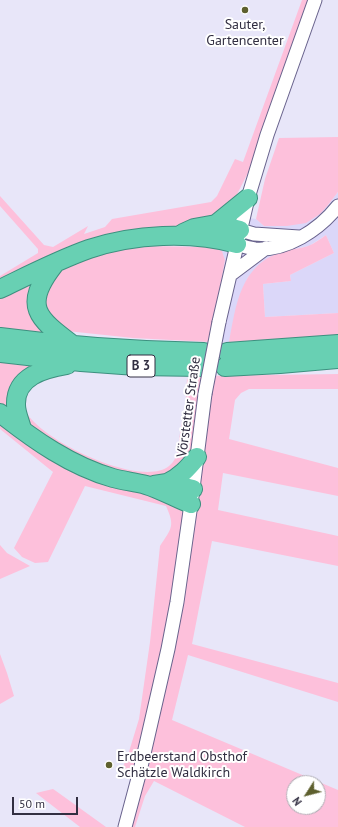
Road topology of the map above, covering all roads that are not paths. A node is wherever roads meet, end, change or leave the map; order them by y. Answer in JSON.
{"nodes":[{"id":1,"x":315,"y":0,"type":"edge"},
{"id":2,"x":248,"y":198,"type":"junction"},
{"id":3,"x":338,"y":206,"type":"edge"},
{"id":4,"x":216,"y":224,"type":"junction"},
{"id":5,"x":176,"y":236,"type":"junction"},
{"id":6,"x":238,"y":237,"type":"junction"},
{"id":7,"x":300,"y":237,"type":"junction"},
{"id":8,"x":266,"y":248,"type":"junction"},
{"id":9,"x":54,"y":264,"type":"junction"},
{"id":10,"x":230,"y":275,"type":"junction"},
{"id":11,"x":0,"y":290,"type":"edge"},
{"id":12,"x":0,"y":338,"type":"edge"},
{"id":13,"x":338,"y":344,"type":"edge"},
{"id":14,"x":74,"y":345,"type":"junction"},
{"id":15,"x":0,"y":353,"type":"edge"},
{"id":16,"x":338,"y":359,"type":"edge"},
{"id":17,"x":81,"y":362,"type":"junction"},
{"id":18,"x":311,"y":362,"type":"junction"},
{"id":19,"x":338,"y":367,"type":"edge"},
{"id":20,"x":0,"y":413,"type":"edge"},
{"id":21,"x":22,"y":429,"type":"junction"},
{"id":22,"x":197,"y":457,"type":"junction"},
{"id":23,"x":167,"y":484,"type":"junction"},
{"id":24,"x":147,"y":486,"type":"junction"},
{"id":25,"x":192,"y":496,"type":"junction"},
{"id":26,"x":125,"y":827,"type":"edge"}],
"edges":[{"from":1,"to":2,"type":"street","name":"Vörstetter Straße"},
{"from":2,"to":4,"type":"highway"},
{"from":2,"to":6,"type":"street","name":"Vörstetter Straße"},
{"from":3,"to":7,"type":"street"},
{"from":4,"to":5,"type":"highway"},
{"from":4,"to":6,"type":"highway"},
{"from":5,"to":6,"type":"highway"},
{"from":5,"to":9,"type":"highway"},
{"from":6,"to":7,"type":"street"},
{"from":6,"to":8,"type":"street"},
{"from":6,"to":10,"type":"street","name":"Vörstetter Straße"},
{"from":7,"to":8,"type":"street"},
{"from":8,"to":10,"type":"street"},
{"from":9,"to":11,"type":"highway"},
{"from":9,"to":14,"type":"highway"},
{"from":10,"to":22,"type":"street","name":"Vörstetter Straße","bridge":true},
{"from":12,"to":14,"type":"highway","number":"B 3"},
{"from":13,"to":18,"type":"highway"},
{"from":14,"to":17,"type":"highway","number":"B 3"},
{"from":15,"to":17,"type":"highway","number":"B 3"},
{"from":16,"to":18,"type":"highway"},
{"from":17,"to":21,"type":"highway"},
{"from":18,"to":19,"type":"highway"},
{"from":20,"to":21,"type":"highway"},
{"from":21,"to":24,"type":"highway"},
{"from":22,"to":23,"type":"highway"},
{"from":22,"to":25,"type":"street","name":"Vörstetter Straße"},
{"from":23,"to":24,"type":"highway"},
{"from":23,"to":25,"type":"highway"},
{"from":24,"to":25,"type":"highway"},
{"from":25,"to":26,"type":"street","name":"Vörstetter Straße"}]}
